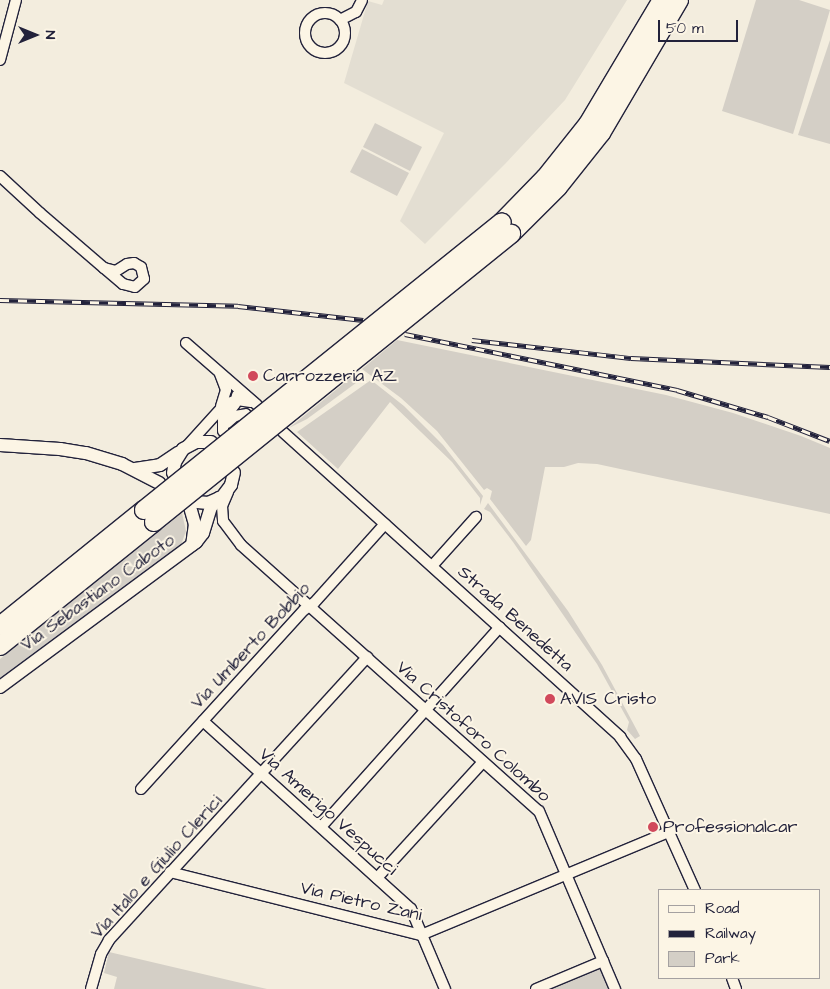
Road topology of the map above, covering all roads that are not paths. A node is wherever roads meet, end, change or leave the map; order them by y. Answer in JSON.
{"nodes":[{"id":1,"x":16,"y":0,"type":"edge"},
{"id":2,"x":362,"y":0,"type":"edge"},
{"id":3,"x":662,"y":0,"type":"edge"},
{"id":4,"x":679,"y":0,"type":"edge"},
{"id":5,"x":340,"y":20,"type":"junction"},
{"id":6,"x":0,"y":60,"type":"edge"},
{"id":7,"x":0,"y":176,"type":"edge"},
{"id":8,"x":507,"y":228,"type":"junction"},
{"id":9,"x":104,"y":268,"type":"dead end"},
{"id":10,"x":186,"y":343,"type":"dead end"},
{"id":11,"x":220,"y":374,"type":"junction"},
{"id":12,"x":233,"y":382,"type":"junction"},
{"id":13,"x":237,"y":400,"type":"junction"},
{"id":14,"x":218,"y":410,"type":"junction"},
{"id":15,"x":246,"y":414,"type":"dead end"},
{"id":16,"x":284,"y":432,"type":"dead end"},
{"id":17,"x":211,"y":442,"type":"dead end"},
{"id":18,"x":0,"y":445,"type":"edge"},
{"id":19,"x":183,"y":449,"type":"junction"},
{"id":20,"x":135,"y":469,"type":"junction"},
{"id":21,"x":234,"y":472,"type":"dead end"},
{"id":22,"x":173,"y":473,"type":"dead end"},
{"id":23,"x":159,"y":483,"type":"dead end"},
{"id":24,"x":229,"y":489,"type":"junction"},
{"id":25,"x":219,"y":498,"type":"junction"},
{"id":26,"x":149,"y":516,"type":"junction"},
{"id":27,"x":476,"y":517,"type":"dead end"},
{"id":28,"x":386,"y":524,"type":"junction"},
{"id":29,"x":192,"y":545,"type":"junction"},
{"id":30,"x":432,"y":566,"type":"junction"},
{"id":31,"x":310,"y":606,"type":"junction"},
{"id":32,"x":0,"y":626,"type":"edge"},
{"id":33,"x":500,"y":627,"type":"junction"},
{"id":34,"x":0,"y":646,"type":"edge"},
{"id":35,"x":367,"y":657,"type":"junction"},
{"id":36,"x":0,"y":687,"type":"edge"},
{"id":37,"x":425,"y":710,"type":"junction"},
{"id":38,"x":203,"y":721,"type":"junction"},
{"id":39,"x":483,"y":762,"type":"junction"},
{"id":40,"x":261,"y":774,"type":"junction"},
{"id":41,"x":141,"y":790,"type":"dead end"},
{"id":42,"x":321,"y":828,"type":"junction"},
{"id":43,"x":670,"y":831,"type":"junction"},
{"id":44,"x":170,"y":872,"type":"junction"},
{"id":45,"x":567,"y":874,"type":"junction"},
{"id":46,"x":378,"y":878,"type":"junction"},
{"id":47,"x":695,"y":889,"type":"edge"},
{"id":48,"x":421,"y":935,"type":"junction"},
{"id":49,"x":603,"y":961,"type":"junction"},
{"id":50,"x":92,"y":989,"type":"edge"},
{"id":51,"x":445,"y":989,"type":"edge"},
{"id":52,"x":536,"y":989,"type":"edge"},
{"id":53,"x":615,"y":989,"type":"edge"}],
"edges":[{"from":1,"to":6,"type":"street"},
{"from":2,"to":5,"type":"street"},
{"from":3,"to":8,"type":"highway"},
{"from":4,"to":8,"type":"highway"},
{"from":5,"to":5,"type":"street"},
{"from":7,"to":9,"type":"street"},
{"from":8,"to":26,"type":"highway","bridge":true},
{"from":10,"to":11,"type":"street"},
{"from":11,"to":12,"type":"street"},
{"from":11,"to":14,"type":"street"},
{"from":12,"to":13,"type":"street"},
{"from":12,"to":13,"type":"street"},
{"from":13,"to":14,"type":"street"},
{"from":13,"to":15,"type":"street"},
{"from":14,"to":19,"type":"street"},
{"from":16,"to":28,"type":"street","name":"Strada Benedetta"},
{"from":17,"to":19,"type":"street"},
{"from":18,"to":20,"type":"street"},
{"from":19,"to":20,"type":"street"},
{"from":19,"to":22,"type":"street"},
{"from":20,"to":23,"type":"street"},
{"from":21,"to":24,"type":"street"},
{"from":24,"to":25,"type":"street"},
{"from":24,"to":31,"type":"street","name":"Via Cristoforo Colombo"},
{"from":25,"to":29,"type":"street","name":"Via Sebastiano Caboto"},
{"from":25,"to":29,"type":"street","name":"Via Sebastiano Caboto"},
{"from":26,"to":32,"type":"highway"},
{"from":26,"to":34,"type":"highway"},
{"from":27,"to":30,"type":"street"},
{"from":28,"to":30,"type":"street","name":"Strada Benedetta"},
{"from":28,"to":31,"type":"street","name":"Via Umberto Bobbio"},
{"from":29,"to":36,"type":"street","name":"Via Sebastiano Caboto"},
{"from":30,"to":33,"type":"street","name":"Strada Benedetta"},
{"from":31,"to":35,"type":"street","name":"Via Cristoforo Colombo"},
{"from":31,"to":38,"type":"street","name":"Via Umberto Bobbio"},
{"from":33,"to":37,"type":"street"},
{"from":33,"to":43,"type":"street","name":"Strada Benedetta"},
{"from":35,"to":37,"type":"street","name":"Via Cristoforo Colombo"},
{"from":35,"to":40,"type":"street","name":"Via Italo e Giulio Clerici"},
{"from":37,"to":39,"type":"street","name":"Via Cristoforo Colombo"},
{"from":37,"to":42,"type":"street"},
{"from":38,"to":40,"type":"street","name":"Via Amerigo Vespucci"},
{"from":38,"to":41,"type":"street","name":"Via Umberto Bobbio"},
{"from":39,"to":45,"type":"street","name":"Via Cristoforo Colombo"},
{"from":39,"to":46,"type":"street"},
{"from":40,"to":42,"type":"street","name":"Via Amerigo Vespucci"},
{"from":40,"to":44,"type":"street","name":"Via Italo e Giulio Clerici"},
{"from":42,"to":46,"type":"street","name":"Via Amerigo Vespucci"},
{"from":43,"to":45,"type":"street","name":"Via Pietro Zani"},
{"from":43,"to":47,"type":"street","name":"Strada Benedetta"},
{"from":44,"to":48,"type":"street","name":"Via Pietro Zani"},
{"from":44,"to":50,"type":"street","name":"Via Italo e Giulio Clerici"},
{"from":45,"to":48,"type":"street","name":"Via Pietro Zani"},
{"from":45,"to":49,"type":"street","name":"Via Cristoforo Colombo"},
{"from":46,"to":48,"type":"street","name":"Via Amerigo Vespucci"},
{"from":48,"to":51,"type":"street","name":"Via Amerigo Vespucci"},
{"from":49,"to":52,"type":"street"},
{"from":49,"to":53,"type":"street","name":"Via Cristoforo Colombo"}]}
